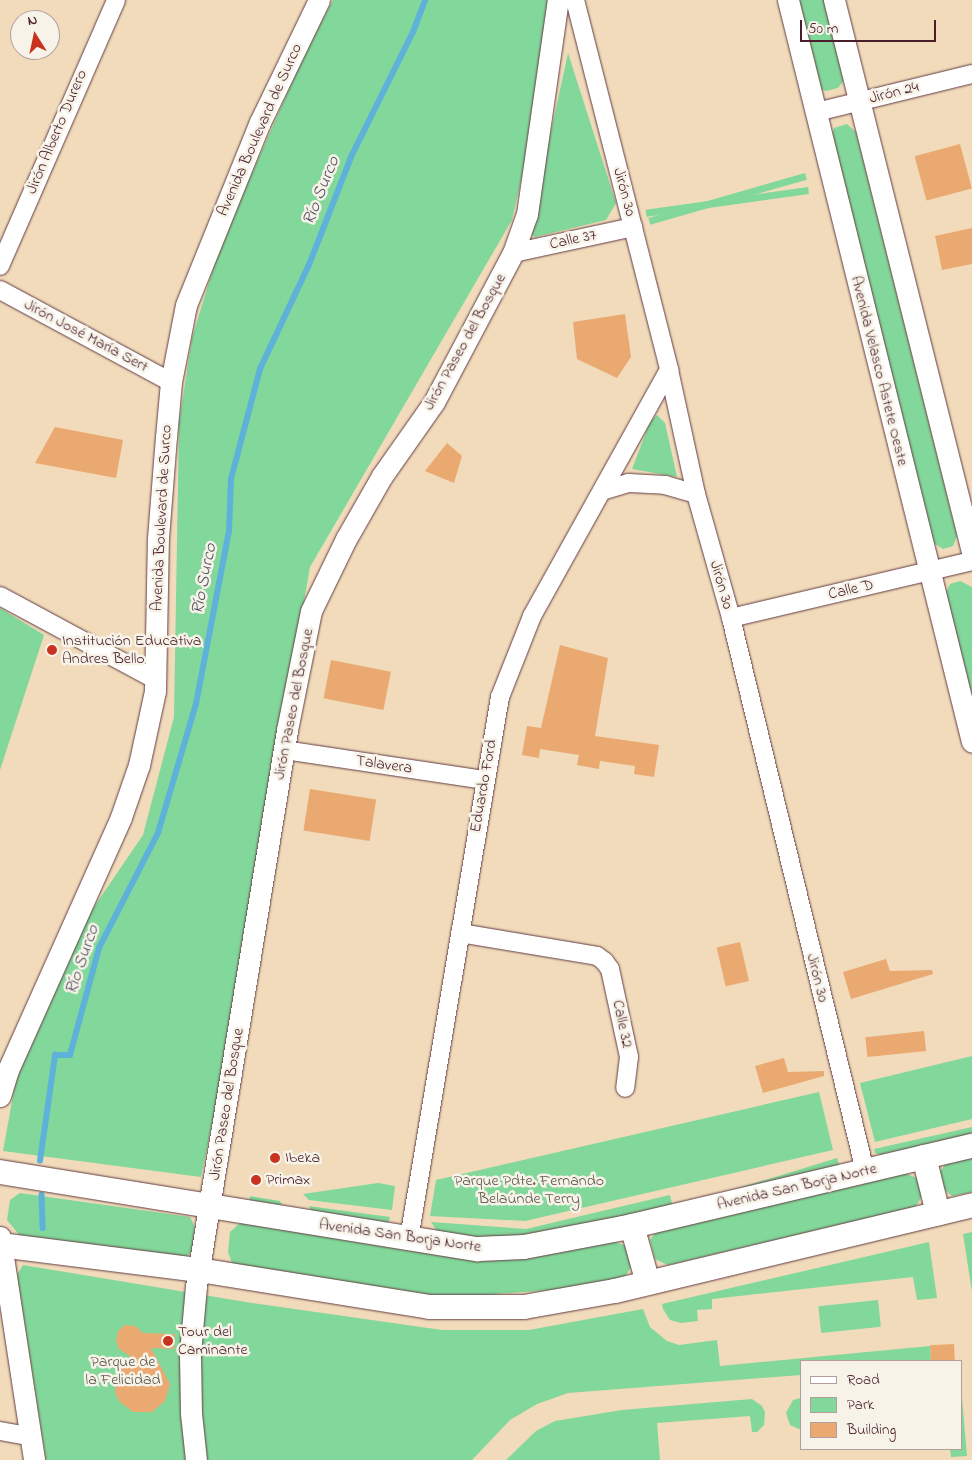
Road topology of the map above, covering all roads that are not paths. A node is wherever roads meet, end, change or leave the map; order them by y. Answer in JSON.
{"nodes":[{"id":1,"x":116,"y":0,"type":"edge"},
{"id":2,"x":319,"y":0,"type":"edge"},
{"id":3,"x":558,"y":0,"type":"edge"},
{"id":4,"x":575,"y":0,"type":"edge"},
{"id":5,"x":788,"y":0,"type":"edge"},
{"id":6,"x":834,"y":0,"type":"edge"},
{"id":7,"x":972,"y":74,"type":"edge"},
{"id":8,"x":860,"y":101,"type":"junction"},
{"id":9,"x":816,"y":112,"type":"junction"},
{"id":10,"x":633,"y":227,"type":"junction"},
{"id":11,"x":513,"y":253,"type":"junction"},
{"id":12,"x":0,"y":266,"type":"edge"},
{"id":13,"x":0,"y":290,"type":"edge"},
{"id":14,"x":669,"y":370,"type":"junction"},
{"id":15,"x":172,"y":382,"type":"junction"},
{"id":16,"x":602,"y":491,"type":"junction"},
{"id":17,"x":696,"y":494,"type":"junction"},
{"id":18,"x":972,"y":552,"type":"edge"},
{"id":19,"x":972,"y":561,"type":"edge"},
{"id":20,"x":929,"y":571,"type":"junction"},
{"id":21,"x":0,"y":596,"type":"edge"},
{"id":22,"x":731,"y":618,"type":"junction"},
{"id":23,"x":156,"y":680,"type":"junction"},
{"id":24,"x":972,"y":742,"type":"edge"},
{"id":25,"x":284,"y":750,"type":"junction"},
{"id":26,"x":484,"y":780,"type":"junction"},
{"id":27,"x":460,"y":933,"type":"junction"},
{"id":28,"x":625,"y":1088,"type":"dead end"},
{"id":29,"x":0,"y":1096,"type":"edge"},
{"id":30,"x":972,"y":1146,"type":"edge"},
{"id":31,"x":924,"y":1157,"type":"junction"},
{"id":32,"x":865,"y":1171,"type":"junction"},
{"id":33,"x":0,"y":1172,"type":"edge"},
{"id":34,"x":972,"y":1205,"type":"edge"},
{"id":35,"x":210,"y":1206,"type":"junction"},
{"id":36,"x":938,"y":1213,"type":"junction"},
{"id":37,"x":632,"y":1226,"type":"junction"},
{"id":38,"x":409,"y":1240,"type":"junction"},
{"id":39,"x":0,"y":1242,"type":"edge"},
{"id":40,"x":199,"y":1270,"type":"junction"},
{"id":41,"x":648,"y":1284,"type":"junction"},
{"id":42,"x":0,"y":1431,"type":"edge"},
{"id":43,"x":29,"y":1436,"type":"junction"},
{"id":44,"x":34,"y":1460,"type":"edge"},
{"id":45,"x":196,"y":1460,"type":"edge"}],
"edges":[{"from":1,"to":12,"type":"street","name":"Jirón Alberto Durero"},
{"from":2,"to":15,"type":"street","name":"Avenida Boulevard de Surco"},
{"from":3,"to":11,"type":"street","name":"Jirón Paseo del Bosque"},
{"from":4,"to":10,"type":"street","name":"Jirón 30"},
{"from":5,"to":9,"type":"street","name":"Avenida Velasco Astete Oeste"},
{"from":6,"to":8,"type":"street"},
{"from":7,"to":8,"type":"street","name":"Jirón 24"},
{"from":8,"to":9,"type":"street","name":"Jirón 24"},
{"from":8,"to":18,"type":"street"},
{"from":9,"to":20,"type":"street","name":"Avenida Velasco Astete Oeste"},
{"from":10,"to":11,"type":"street","name":"Calle 37"},
{"from":10,"to":14,"type":"street","name":"Jirón 30"},
{"from":11,"to":25,"type":"street","name":"Jirón Paseo del Bosque"},
{"from":13,"to":15,"type":"street","name":"Jirón José María Sert"},
{"from":14,"to":16,"type":"street","name":"Eduardo Ford"},
{"from":14,"to":17,"type":"street","name":"Jirón 30"},
{"from":15,"to":23,"type":"street","name":"Avenida Boulevard de Surco"},
{"from":16,"to":17,"type":"street"},
{"from":16,"to":26,"type":"street","name":"Eduardo Ford"},
{"from":17,"to":22,"type":"street","name":"Jirón 30"},
{"from":19,"to":20,"type":"street","name":"Calle D"},
{"from":20,"to":22,"type":"street","name":"Calle D"},
{"from":20,"to":24,"type":"street","name":"Avenida Velasco Astete Oeste"},
{"from":21,"to":23,"type":"street"},
{"from":22,"to":32,"type":"street","name":"Jirón 30"},
{"from":23,"to":29,"type":"street","name":"Avenida Boulevard de Surco"},
{"from":25,"to":26,"type":"street","name":"Talavera"},
{"from":25,"to":35,"type":"street","name":"Jirón Paseo del Bosque"},
{"from":26,"to":27,"type":"street","name":"Eduardo Ford"},
{"from":27,"to":28,"type":"street","name":"Calle 32"},
{"from":27,"to":38,"type":"street","name":"Eduardo Ford"},
{"from":30,"to":31,"type":"main road","name":"Avenida San Borja Norte"},
{"from":31,"to":32,"type":"main road","name":"Avenida San Borja Norte"},
{"from":31,"to":36,"type":"main road"},
{"from":32,"to":37,"type":"main road","name":"Avenida San Borja Norte"},
{"from":33,"to":35,"type":"main road","name":"Avenida San Borja Norte"},
{"from":34,"to":36,"type":"main road"},
{"from":35,"to":38,"type":"main road","name":"Avenida San Borja Norte"},
{"from":35,"to":40,"type":"street","name":"Jirón Paseo del Bosque"},
{"from":36,"to":41,"type":"main road"},
{"from":37,"to":38,"type":"main road","name":"Avenida San Borja Norte"},
{"from":37,"to":41,"type":"main road"},
{"from":39,"to":40,"type":"main road"},
{"from":39,"to":43,"type":"street"},
{"from":40,"to":41,"type":"main road"},
{"from":40,"to":45,"type":"street","name":"Jirón Paseo del Bosque"},
{"from":42,"to":43,"type":"street"},
{"from":43,"to":44,"type":"street"}]}
